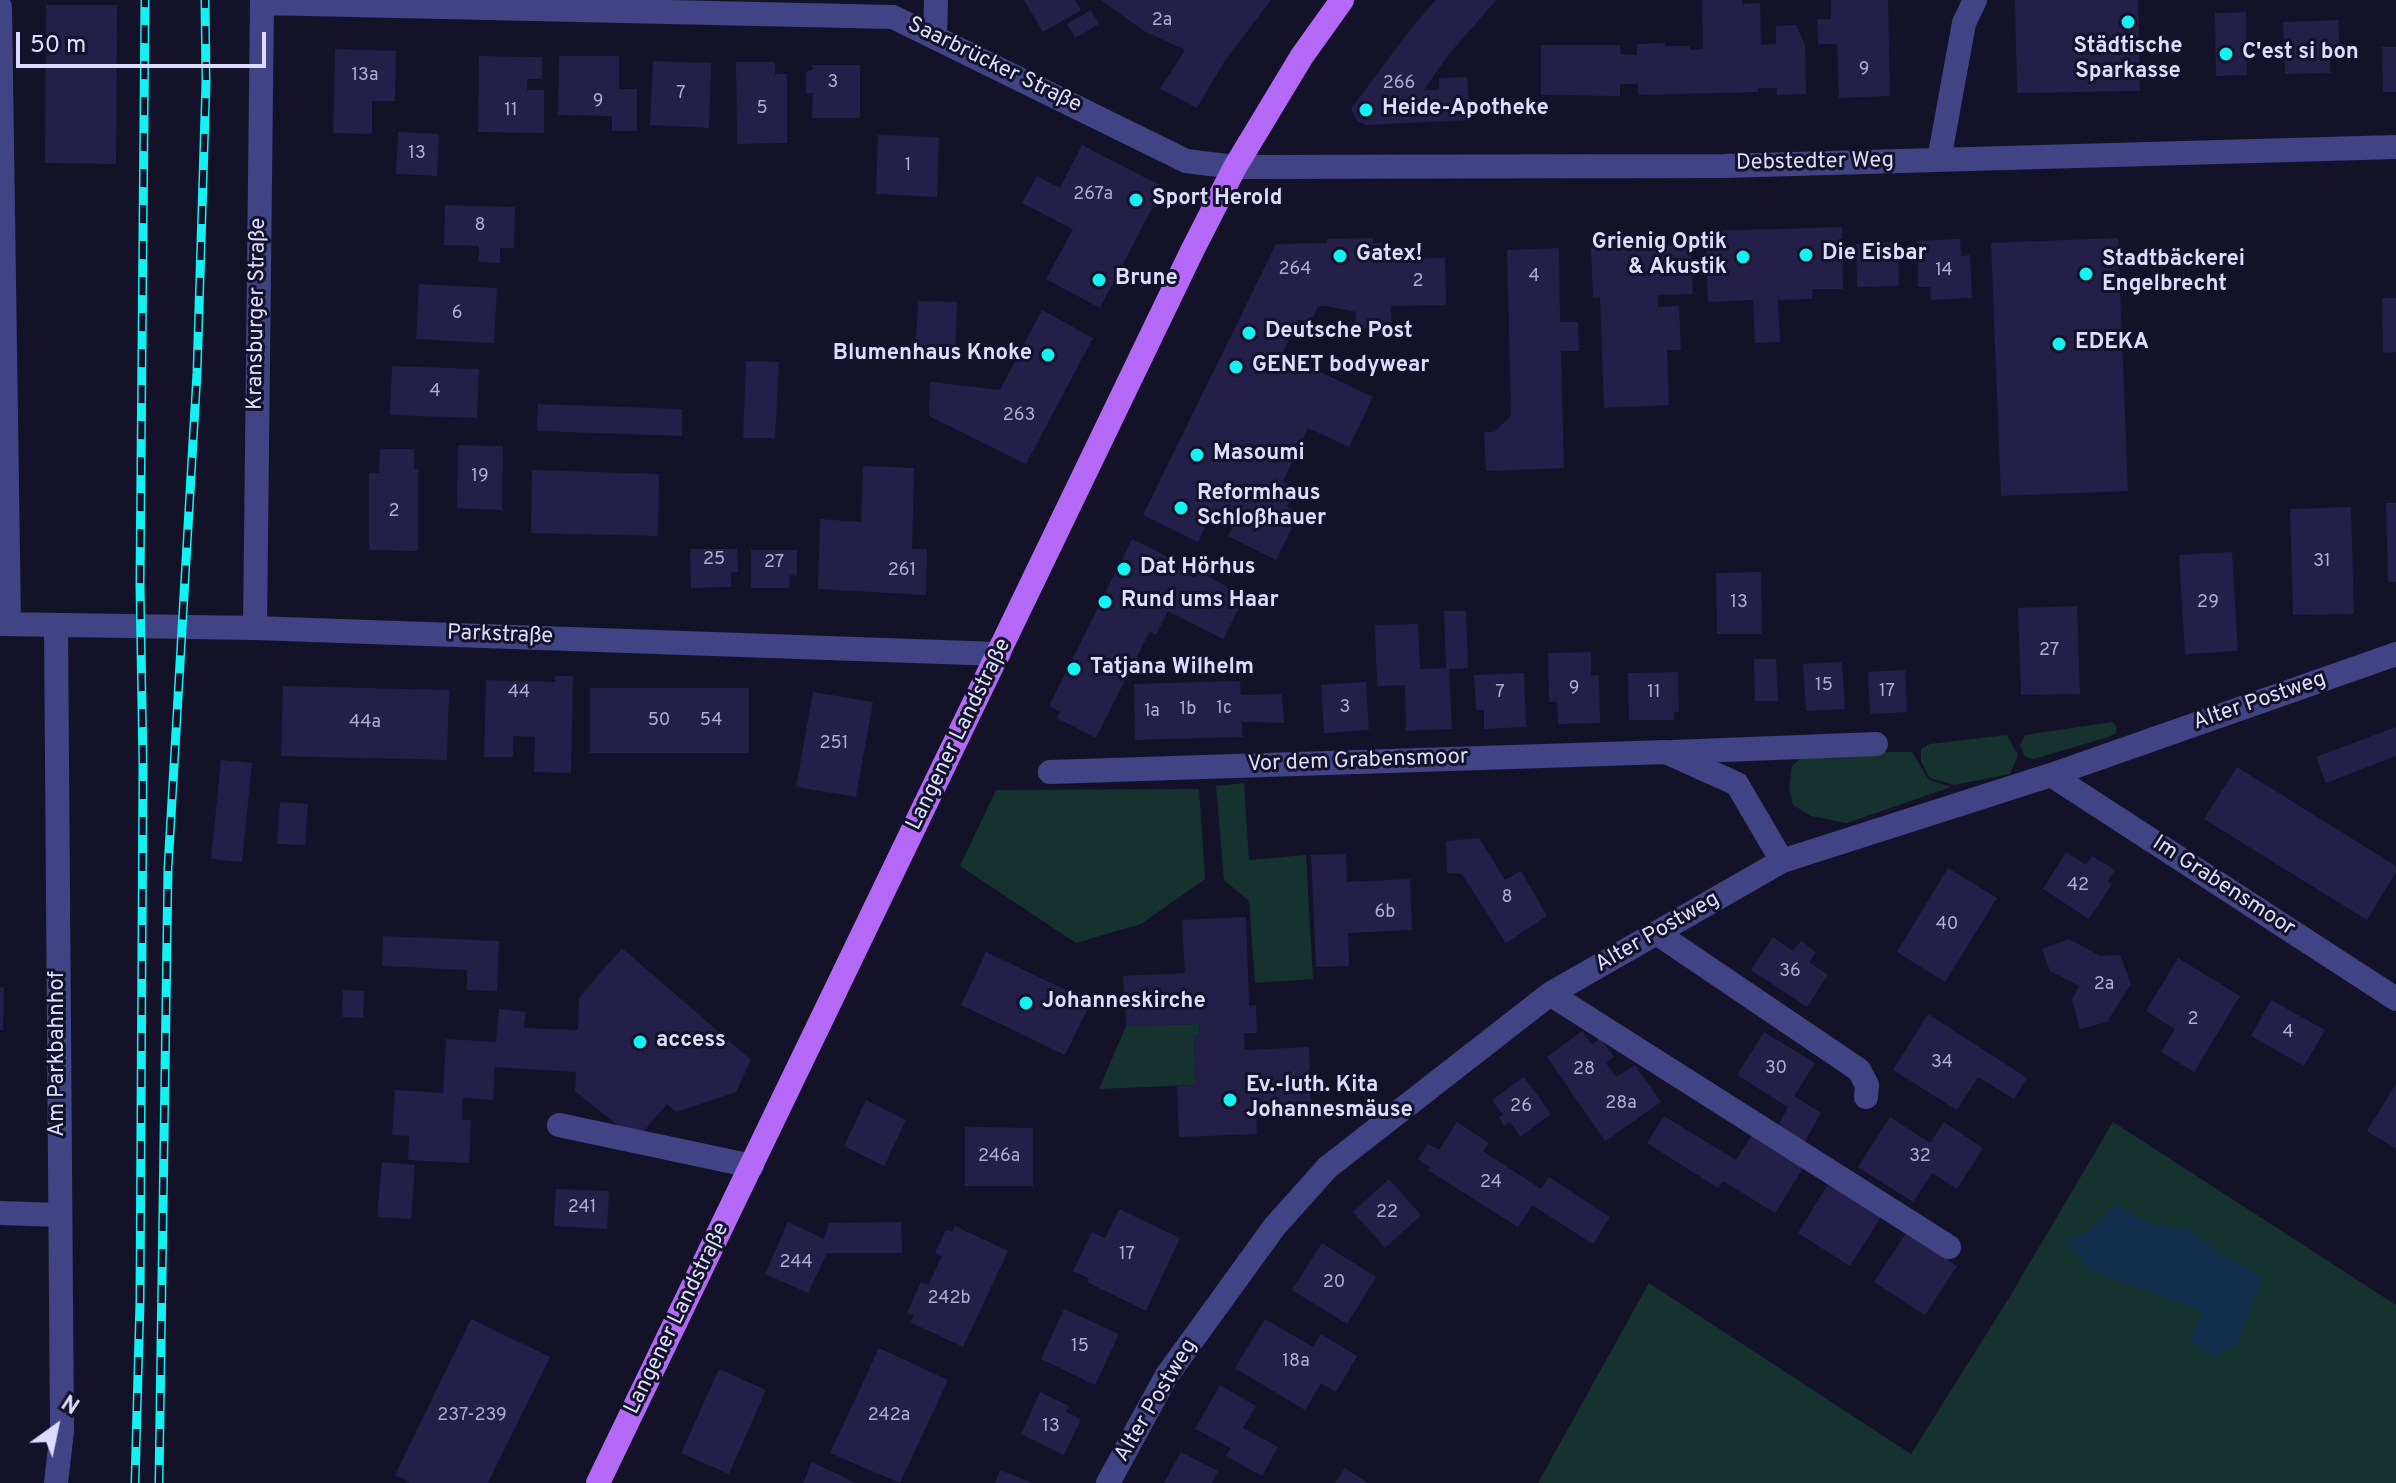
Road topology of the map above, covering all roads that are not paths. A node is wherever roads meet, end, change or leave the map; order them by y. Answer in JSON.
{"nodes":[{"id":1,"x":936,"y":0,"type":"edge"},
{"id":2,"x":1342,"y":0,"type":"edge"},
{"id":3,"x":1975,"y":0,"type":"edge"},
{"id":4,"x":262,"y":2,"type":"edge"},
{"id":5,"x":0,"y":7,"type":"edge"},
{"id":6,"x":935,"y":36,"type":"junction"},
{"id":7,"x":2396,"y":147,"type":"edge"},
{"id":8,"x":1939,"y":160,"type":"junction"},
{"id":9,"x":1235,"y":167,"type":"junction"},
{"id":10,"x":4,"y":624,"type":"edge"},
{"id":11,"x":56,"y":625,"type":"junction"},
{"id":12,"x":255,"y":628,"type":"junction"},
{"id":13,"x":999,"y":654,"type":"junction"},
{"id":14,"x":2396,"y":654,"type":"edge"},
{"id":15,"x":1876,"y":744,"type":"dead end"},
{"id":16,"x":1666,"y":752,"type":"junction"},
{"id":17,"x":1050,"y":772,"type":"dead end"},
{"id":18,"x":2051,"y":775,"type":"junction"},
{"id":19,"x":1782,"y":861,"type":"junction"},
{"id":20,"x":1658,"y":934,"type":"junction"},
{"id":21,"x":1550,"y":994,"type":"junction"},
{"id":22,"x":2396,"y":999,"type":"edge"},
{"id":23,"x":1866,"y":1097,"type":"dead end"},
{"id":24,"x":559,"y":1125,"type":"dead end"},
{"id":25,"x":752,"y":1166,"type":"junction"},
{"id":26,"x":0,"y":1213,"type":"edge"},
{"id":27,"x":60,"y":1215,"type":"junction"},
{"id":28,"x":1949,"y":1247,"type":"dead end"},
{"id":29,"x":56,"y":1483,"type":"edge"},
{"id":30,"x":598,"y":1483,"type":"edge"},
{"id":31,"x":1108,"y":1483,"type":"edge"}],
"edges":[{"from":1,"to":6,"type":"street"},
{"from":2,"to":9,"type":"main road","name":"Langener Landstraße"},
{"from":3,"to":8,"type":"street"},
{"from":4,"to":6,"type":"street","name":"Saarbrücker Straße"},
{"from":4,"to":12,"type":"street","name":"Kransburger Straße"},
{"from":5,"to":10,"type":"street"},
{"from":6,"to":9,"type":"street","name":"Saarbrücker Straße"},
{"from":7,"to":8,"type":"street","name":"Debstedter Weg"},
{"from":8,"to":9,"type":"street","name":"Debstedter Weg"},
{"from":9,"to":13,"type":"main road","name":"Langener Landstraße"},
{"from":10,"to":11,"type":"street","name":"Parkstraße"},
{"from":11,"to":12,"type":"street","name":"Parkstraße"},
{"from":11,"to":27,"type":"street","name":"Am Parkbahnhof"},
{"from":12,"to":13,"type":"street","name":"Parkstraße"},
{"from":13,"to":25,"type":"main road","name":"Langener Landstraße"},
{"from":14,"to":18,"type":"street","name":"Alter Postweg"},
{"from":15,"to":16,"type":"street","name":"Vor dem Grabensmoor"},
{"from":16,"to":17,"type":"street","name":"Vor dem Grabensmoor"},
{"from":16,"to":19,"type":"street","name":"Vor dem Grabensmoor"},
{"from":18,"to":19,"type":"street","name":"Alter Postweg"},
{"from":18,"to":22,"type":"street","name":"Im Grabensmoor"},
{"from":19,"to":20,"type":"street","name":"Alter Postweg"},
{"from":20,"to":21,"type":"street","name":"Alter Postweg"},
{"from":20,"to":23,"type":"street"},
{"from":21,"to":28,"type":"street"},
{"from":21,"to":31,"type":"street","name":"Alter Postweg"},
{"from":24,"to":25,"type":"street"},
{"from":25,"to":30,"type":"main road","name":"Langener Landstraße"},
{"from":26,"to":27,"type":"street"},
{"from":27,"to":29,"type":"street","name":"Am Parkbahnhof"}]}
